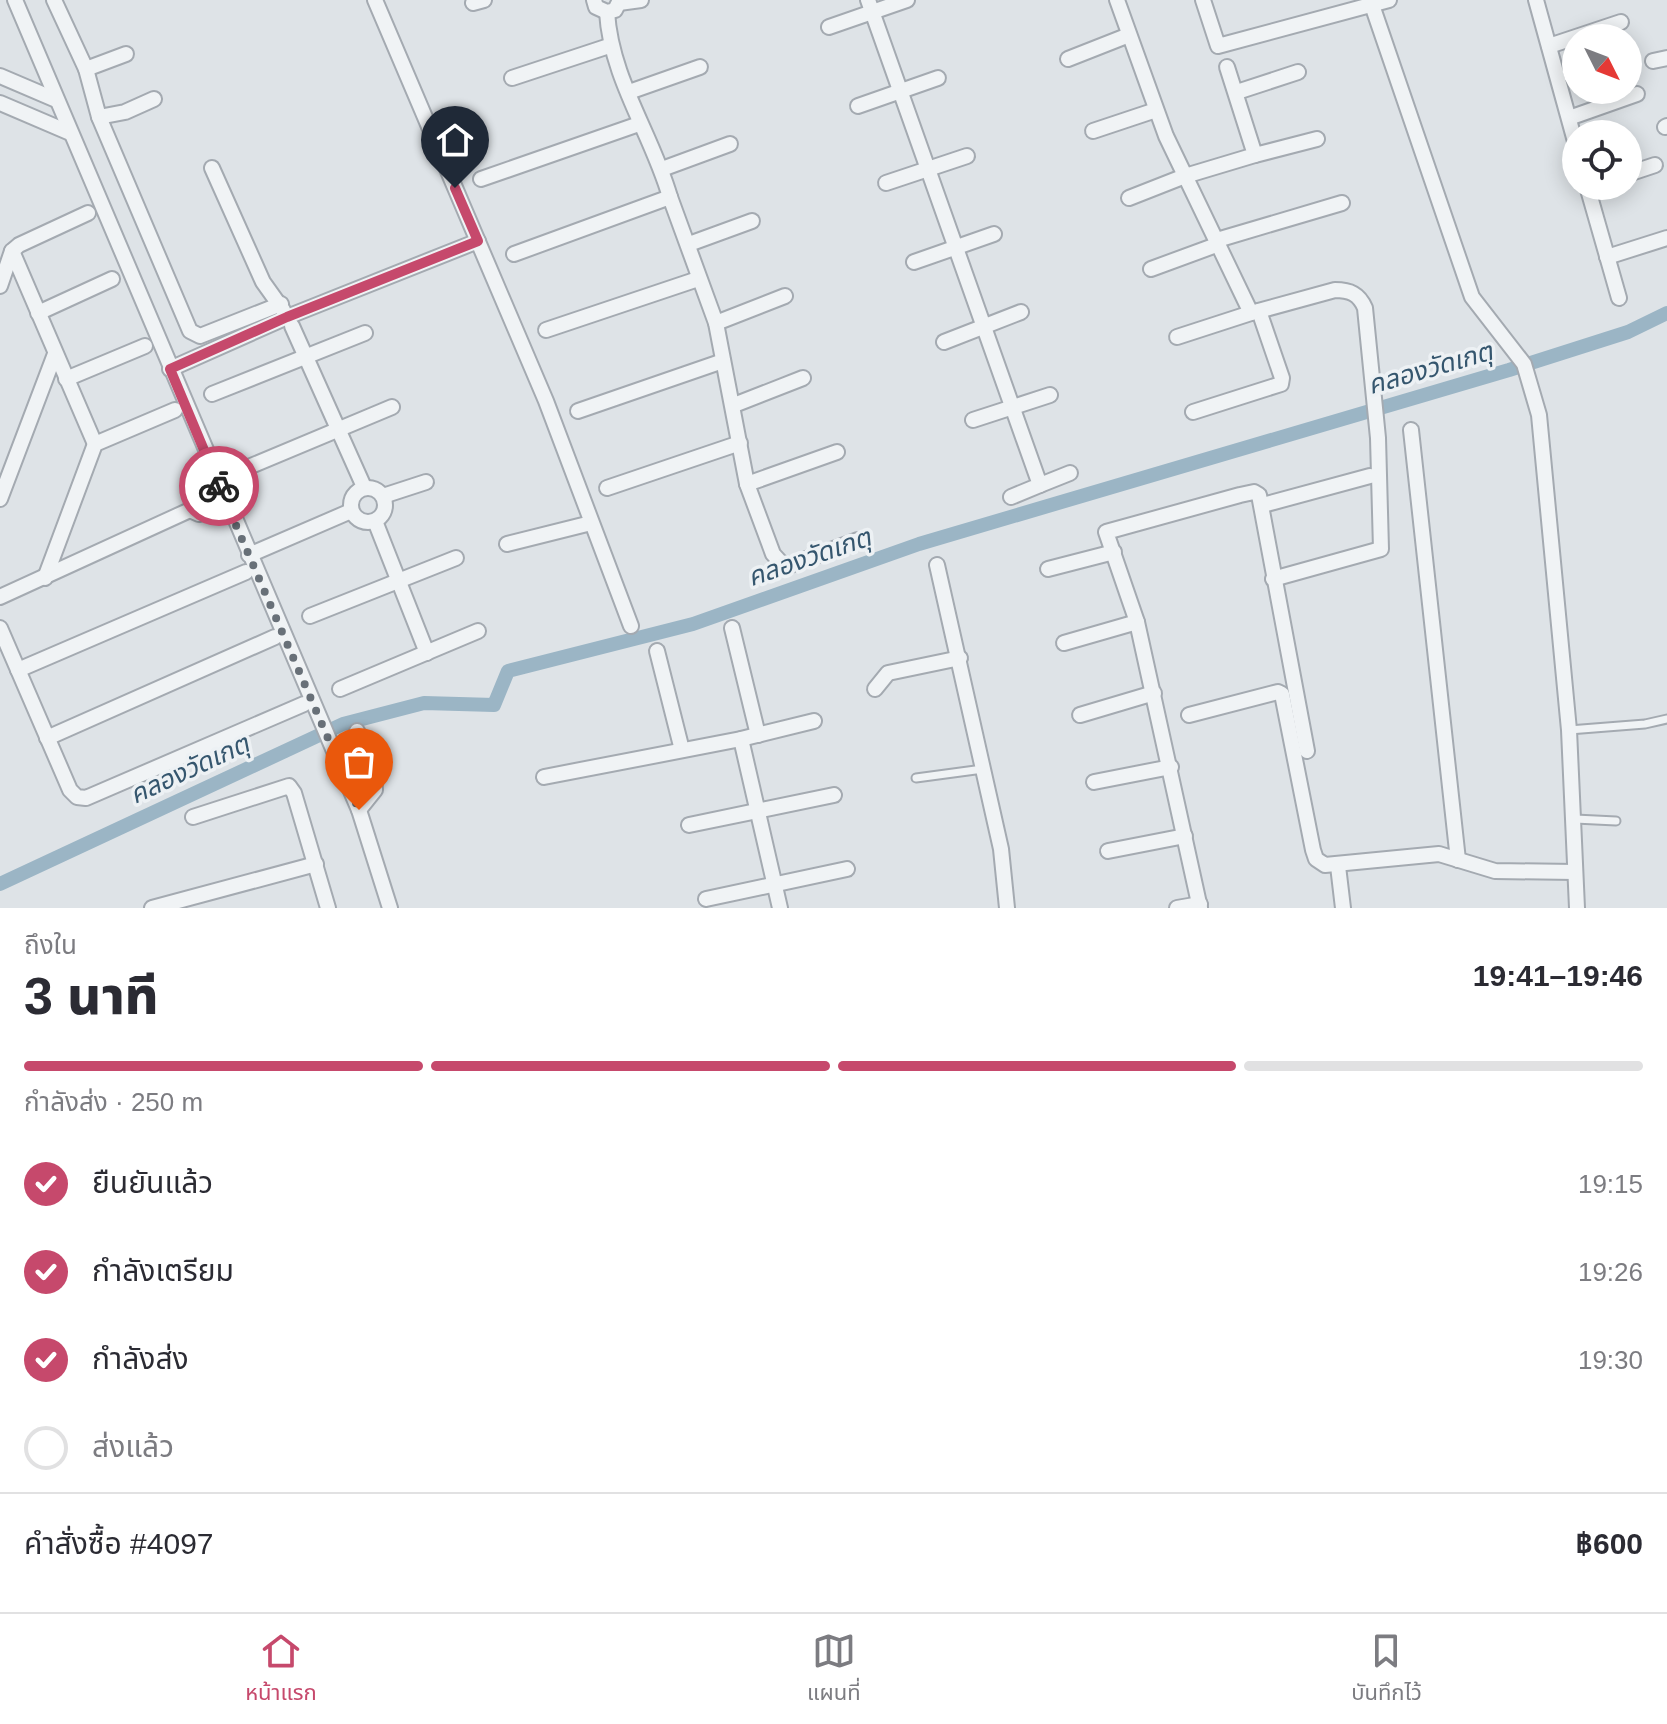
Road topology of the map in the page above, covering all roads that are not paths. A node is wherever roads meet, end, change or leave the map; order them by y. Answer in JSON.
{"nodes":[{"id":1,"x":15,"y":0,"type":"edge"},
{"id":2,"x":54,"y":0,"type":"edge"},
{"id":3,"x":375,"y":0,"type":"edge"},
{"id":4,"x":594,"y":0,"type":"edge"},
{"id":5,"x":641,"y":0,"type":"edge"},
{"id":6,"x":907,"y":0,"type":"edge"},
{"id":7,"x":1117,"y":0,"type":"edge"},
{"id":8,"x":1203,"y":0,"type":"edge"},
{"id":9,"x":1389,"y":0,"type":"edge"},
{"id":10,"x":1536,"y":0,"type":"edge"},
{"id":11,"x":615,"y":5,"type":"edge"},
{"id":12,"x":1372,"y":5,"type":"junction"},
{"id":13,"x":870,"y":6,"type":"edge"},
{"id":14,"x":1621,"y":22,"type":"dead end"},
{"id":15,"x":829,"y":27,"type":"dead end"},
{"id":16,"x":1129,"y":35,"type":"junction"},
{"id":17,"x":609,"y":46,"type":"junction"},
{"id":18,"x":1549,"y":46,"type":"junction"},
{"id":19,"x":126,"y":54,"type":"dead end"},
{"id":20,"x":1068,"y":59,"type":"dead end"},
{"id":21,"x":700,"y":67,"type":"dead end"},
{"id":22,"x":1227,"y":67,"type":"dead end"},
{"id":23,"x":86,"y":69,"type":"junction"},
{"id":24,"x":1298,"y":72,"type":"dead end"},
{"id":25,"x":512,"y":78,"type":"dead end"},
{"id":26,"x":938,"y":78,"type":"dead end"},
{"id":27,"x":2,"y":81,"type":"edge"},
{"id":28,"x":901,"y":91,"type":"junction"},
{"id":29,"x":629,"y":92,"type":"junction"},
{"id":30,"x":1237,"y":92,"type":"junction"},
{"id":31,"x":54,"y":99,"type":"junction"},
{"id":32,"x":154,"y":99,"type":"dead end"},
{"id":33,"x":0,"y":103,"type":"edge"},
{"id":34,"x":1609,"y":104,"type":"edge"},
{"id":35,"x":858,"y":106,"type":"dead end"},
{"id":36,"x":1156,"y":110,"type":"junction"},
{"id":37,"x":99,"y":117,"type":"junction"},
{"id":38,"x":1569,"y":118,"type":"joint"},
{"id":39,"x":639,"y":124,"type":"junction"},
{"id":40,"x":1093,"y":131,"type":"dead end"},
{"id":41,"x":68,"y":132,"type":"junction"},
{"id":42,"x":1317,"y":139,"type":"dead end"},
{"id":43,"x":730,"y":144,"type":"dead end"},
{"id":44,"x":1255,"y":155,"type":"junction"},
{"id":45,"x":967,"y":156,"type":"dead end"},
{"id":46,"x":1655,"y":165,"type":"dead end"},
{"id":47,"x":212,"y":168,"type":"dead end"},
{"id":48,"x":662,"y":169,"type":"junction"},
{"id":49,"x":928,"y":169,"type":"junction"},
{"id":50,"x":1642,"y":169,"type":"edge"},
{"id":51,"x":1185,"y":176,"type":"junction"},
{"id":52,"x":481,"y":179,"type":"dead end"},
{"id":53,"x":886,"y":183,"type":"dead end"},
{"id":54,"x":670,"y":197,"type":"junction"},
{"id":55,"x":1129,"y":198,"type":"dead end"},
{"id":56,"x":1593,"y":200,"type":"edge"},
{"id":57,"x":1342,"y":203,"type":"dead end"},
{"id":58,"x":88,"y":213,"type":"dead end"},
{"id":59,"x":752,"y":221,"type":"dead end"},
{"id":60,"x":994,"y":234,"type":"dead end"},
{"id":61,"x":1667,"y":238,"type":"edge"},
{"id":62,"x":478,"y":241,"type":"junction"},
{"id":63,"x":1218,"y":242,"type":"junction"},
{"id":64,"x":689,"y":244,"type":"junction"},
{"id":65,"x":955,"y":248,"type":"junction"},
{"id":66,"x":12,"y":251,"type":"junction"},
{"id":67,"x":514,"y":254,"type":"dead end"},
{"id":68,"x":1607,"y":257,"type":"junction"},
{"id":69,"x":914,"y":262,"type":"dead end"},
{"id":70,"x":1151,"y":269,"type":"dead end"},
{"id":71,"x":112,"y":279,"type":"dead end"},
{"id":72,"x":698,"y":279,"type":"junction"},
{"id":73,"x":0,"y":286,"type":"edge"},
{"id":74,"x":785,"y":296,"type":"dead end"},
{"id":75,"x":1619,"y":298,"type":"dead end"},
{"id":76,"x":1021,"y":312,"type":"dead end"},
{"id":77,"x":1255,"y":312,"type":"junction"},
{"id":78,"x":38,"y":313,"type":"junction"},
{"id":79,"x":286,"y":316,"type":"junction"},
{"id":80,"x":716,"y":323,"type":"junction"},
{"id":81,"x":983,"y":325,"type":"junction"},
{"id":82,"x":546,"y":330,"type":"dead end"},
{"id":83,"x":365,"y":333,"type":"dead end"},
{"id":84,"x":1177,"y":337,"type":"dead end"},
{"id":85,"x":944,"y":342,"type":"dead end"},
{"id":86,"x":145,"y":346,"type":"dead end"},
{"id":87,"x":55,"y":354,"type":"junction"},
{"id":88,"x":305,"y":357,"type":"junction"},
{"id":89,"x":723,"y":361,"type":"junction"},
{"id":90,"x":170,"y":369,"type":"junction"},
{"id":91,"x":803,"y":378,"type":"dead end"},
{"id":92,"x":66,"y":379,"type":"junction"},
{"id":93,"x":212,"y":394,"type":"dead end"},
{"id":94,"x":1050,"y":395,"type":"dead end"},
{"id":95,"x":734,"y":405,"type":"junction"},
{"id":96,"x":1012,"y":406,"type":"junction"},
{"id":97,"x":392,"y":407,"type":"dead end"},
{"id":98,"x":175,"y":410,"type":"dead end"},
{"id":99,"x":578,"y":411,"type":"dead end"},
{"id":100,"x":1193,"y":412,"type":"dead end"},
{"id":101,"x":973,"y":420,"type":"dead end"},
{"id":102,"x":339,"y":430,"type":"junction"},
{"id":103,"x":1411,"y":430,"type":"dead end"},
{"id":104,"x":740,"y":443,"type":"junction"},
{"id":105,"x":95,"y":444,"type":"junction"},
{"id":106,"x":837,"y":452,"type":"dead end"},
{"id":107,"x":251,"y":466,"type":"dead end"},
{"id":108,"x":1070,"y":473,"type":"dead end"},
{"id":109,"x":1370,"y":476,"type":"dead end"},
{"id":110,"x":426,"y":482,"type":"dead end"},
{"id":111,"x":747,"y":484,"type":"junction"},
{"id":112,"x":1040,"y":485,"type":"junction"},
{"id":113,"x":364,"y":487,"type":"junction"},
{"id":114,"x":607,"y":488,"type":"dead end"},
{"id":115,"x":383,"y":496,"type":"junction"},
{"id":116,"x":1011,"y":497,"type":"dead end"},
{"id":117,"x":224,"y":498,"type":"junction"},
{"id":118,"x":0,"y":499,"type":"edge"},
{"id":119,"x":1263,"y":505,"type":"junction"},
{"id":120,"x":351,"y":511,"type":"junction"},
{"id":121,"x":375,"y":521,"type":"junction"},
{"id":122,"x":591,"y":523,"type":"junction"},
{"id":123,"x":858,"y":540,"type":"dead end"},
{"id":124,"x":507,"y":544,"type":"dead end"},
{"id":125,"x":1114,"y":552,"type":"junction"},
{"id":126,"x":249,"y":555,"type":"junction"},
{"id":127,"x":456,"y":558,"type":"dead end"},
{"id":128,"x":937,"y":565,"type":"dead end"},
{"id":129,"x":1048,"y":569,"type":"dead end"},
{"id":130,"x":246,"y":572,"type":"dead end"},
{"id":131,"x":45,"y":578,"type":"junction"},
{"id":132,"x":1273,"y":579,"type":"junction"},
{"id":133,"x":399,"y":582,"type":"junction"},
{"id":134,"x":0,"y":597,"type":"edge"},
{"id":135,"x":310,"y":616,"type":"dead end"},
{"id":136,"x":1137,"y":622,"type":"junction"},
{"id":137,"x":631,"y":626,"type":"dead end"},
{"id":138,"x":0,"y":628,"type":"edge"},
{"id":139,"x":732,"y":628,"type":"dead end"},
{"id":140,"x":478,"y":631,"type":"dead end"},
{"id":141,"x":275,"y":637,"type":"dead end"},
{"id":142,"x":1064,"y":643,"type":"dead end"},
{"id":143,"x":657,"y":651,"type":"dead end"},
{"id":144,"x":427,"y":653,"type":"junction"},
{"id":145,"x":960,"y":658,"type":"junction"},
{"id":146,"x":18,"y":670,"type":"junction"},
{"id":147,"x":340,"y":689,"type":"dead end"},
{"id":148,"x":875,"y":689,"type":"dead end"},
{"id":149,"x":1154,"y":693,"type":"junction"},
{"id":150,"x":310,"y":708,"type":"junction"},
{"id":151,"x":1080,"y":715,"type":"dead end"},
{"id":152,"x":1189,"y":715,"type":"dead end"},
{"id":153,"x":1667,"y":719,"type":"edge"},
{"id":154,"x":814,"y":721,"type":"dead end"},
{"id":155,"x":1569,"y":730,"type":"junction"},
{"id":156,"x":357,"y":731,"type":"dead end"},
{"id":157,"x":758,"y":735,"type":"junction"},
{"id":158,"x":47,"y":738,"type":"junction"},
{"id":159,"x":741,"y":739,"type":"junction"},
{"id":160,"x":682,"y":750,"type":"junction"},
{"id":161,"x":1307,"y":751,"type":"dead end"},
{"id":162,"x":1171,"y":767,"type":"junction"},
{"id":163,"x":985,"y":769,"type":"junction"},
{"id":164,"x":544,"y":777,"type":"dead end"},
{"id":165,"x":916,"y":778,"type":"dead end"},
{"id":166,"x":1094,"y":782,"type":"dead end"},
{"id":167,"x":834,"y":795,"type":"dead end"},
{"id":168,"x":359,"y":810,"type":"junction"},
{"id":169,"x":759,"y":811,"type":"junction"},
{"id":170,"x":193,"y":817,"type":"dead end"},
{"id":171,"x":1575,"y":819,"type":"junction"},
{"id":172,"x":1616,"y":821,"type":"dead end"},
{"id":173,"x":689,"y":825,"type":"dead end"},
{"id":174,"x":1185,"y":836,"type":"junction"},
{"id":175,"x":1108,"y":851,"type":"dead end"},
{"id":176,"x":1458,"y":860,"type":"junction"},
{"id":177,"x":316,"y":864,"type":"junction"},
{"id":178,"x":1338,"y":866,"type":"junction"},
{"id":179,"x":847,"y":869,"type":"dead end"},
{"id":180,"x":1575,"y":872,"type":"junction"},
{"id":181,"x":775,"y":885,"type":"junction"},
{"id":182,"x":706,"y":899,"type":"dead end"},
{"id":183,"x":1200,"y":906,"type":"edge"},
{"id":184,"x":152,"y":908,"type":"edge"},
{"id":185,"x":328,"y":908,"type":"edge"},
{"id":186,"x":390,"y":908,"type":"edge"},
{"id":187,"x":780,"y":908,"type":"edge"},
{"id":188,"x":1007,"y":908,"type":"edge"},
{"id":189,"x":1177,"y":908,"type":"edge"},
{"id":190,"x":1343,"y":908,"type":"edge"},
{"id":191,"x":1577,"y":908,"type":"edge"}],
"edges":[{"from":1,"to":31,"type":"street"},
{"from":2,"to":23,"type":"street"},
{"from":3,"to":62,"type":"street"},
{"from":4,"to":11,"type":"street"},
{"from":5,"to":11,"type":"street"},
{"from":6,"to":13,"type":"street"},
{"from":7,"to":16,"type":"street"},
{"from":8,"to":12,"type":"street"},
{"from":9,"to":12,"type":"street"},
{"from":10,"to":18,"type":"street"},
{"from":11,"to":17,"type":"street"},
{"from":12,"to":155,"type":"street"},
{"from":13,"to":15,"type":"street"},
{"from":13,"to":28,"type":"street"},
{"from":14,"to":18,"type":"street"},
{"from":16,"to":20,"type":"street"},
{"from":16,"to":36,"type":"street"},
{"from":17,"to":25,"type":"street"},
{"from":17,"to":29,"type":"street"},
{"from":18,"to":38,"type":"street"},
{"from":19,"to":23,"type":"street"},
{"from":21,"to":29,"type":"street"},
{"from":22,"to":30,"type":"street"},
{"from":23,"to":37,"type":"street"},
{"from":24,"to":30,"type":"street"},
{"from":26,"to":28,"type":"street"},
{"from":27,"to":31,"type":"street"},
{"from":28,"to":35,"type":"street"},
{"from":28,"to":49,"type":"street"},
{"from":29,"to":39,"type":"street"},
{"from":30,"to":44,"type":"street"},
{"from":31,"to":41,"type":"street"},
{"from":32,"to":37,"type":"street"},
{"from":33,"to":41,"type":"street"},
{"from":34,"to":38,"type":"street"},
{"from":36,"to":40,"type":"street"},
{"from":36,"to":51,"type":"street"},
{"from":37,"to":79,"type":"street"},
{"from":39,"to":48,"type":"street"},
{"from":39,"to":52,"type":"street"},
{"from":41,"to":90,"type":"street"},
{"from":42,"to":44,"type":"street"},
{"from":43,"to":48,"type":"street"},
{"from":44,"to":51,"type":"street"},
{"from":45,"to":49,"type":"street"},
{"from":46,"to":50,"type":"street"},
{"from":47,"to":79,"type":"street"},
{"from":48,"to":54,"type":"street"},
{"from":49,"to":53,"type":"street"},
{"from":49,"to":65,"type":"street"},
{"from":51,"to":55,"type":"street"},
{"from":51,"to":63,"type":"street"},
{"from":54,"to":64,"type":"street"},
{"from":54,"to":67,"type":"street"},
{"from":56,"to":68,"type":"street"},
{"from":57,"to":63,"type":"street"},
{"from":58,"to":66,"type":"street"},
{"from":59,"to":64,"type":"street"},
{"from":60,"to":65,"type":"street"},
{"from":61,"to":68,"type":"street"},
{"from":62,"to":79,"type":"street"},
{"from":62,"to":122,"type":"street"},
{"from":63,"to":70,"type":"street"},
{"from":63,"to":77,"type":"street"},
{"from":64,"to":72,"type":"street"},
{"from":65,"to":69,"type":"street"},
{"from":65,"to":81,"type":"street"},
{"from":66,"to":73,"type":"street"},
{"from":66,"to":78,"type":"street"},
{"from":68,"to":75,"type":"street"},
{"from":71,"to":78,"type":"street"},
{"from":72,"to":80,"type":"street"},
{"from":72,"to":82,"type":"street"},
{"from":74,"to":80,"type":"street"},
{"from":76,"to":81,"type":"street"},
{"from":77,"to":84,"type":"street"},
{"from":77,"to":100,"type":"street"},
{"from":77,"to":132,"type":"street"},
{"from":78,"to":87,"type":"street"},
{"from":79,"to":88,"type":"street"},
{"from":79,"to":90,"type":"street"},
{"from":80,"to":89,"type":"street"},
{"from":81,"to":85,"type":"street"},
{"from":81,"to":96,"type":"street"},
{"from":83,"to":88,"type":"street"},
{"from":86,"to":92,"type":"street"},
{"from":87,"to":92,"type":"street"},
{"from":87,"to":118,"type":"street"},
{"from":88,"to":93,"type":"street"},
{"from":88,"to":102,"type":"street"},
{"from":89,"to":95,"type":"street"},
{"from":89,"to":99,"type":"street"},
{"from":90,"to":117,"type":"street"},
{"from":91,"to":95,"type":"street"},
{"from":92,"to":105,"type":"street"},
{"from":94,"to":96,"type":"street"},
{"from":95,"to":104,"type":"street"},
{"from":96,"to":101,"type":"street"},
{"from":96,"to":112,"type":"street"},
{"from":97,"to":102,"type":"street"},
{"from":98,"to":105,"type":"street"},
{"from":102,"to":107,"type":"street"},
{"from":102,"to":113,"type":"street"},
{"from":103,"to":176,"type":"street"},
{"from":104,"to":111,"type":"street"},
{"from":104,"to":114,"type":"street"},
{"from":105,"to":131,"type":"street"},
{"from":106,"to":111,"type":"street"},
{"from":108,"to":112,"type":"street"},
{"from":109,"to":119,"type":"street"},
{"from":110,"to":115,"type":"street"},
{"from":111,"to":123,"type":"street"},
{"from":112,"to":116,"type":"street"},
{"from":113,"to":115,"type":"street"},
{"from":113,"to":120,"type":"street"},
{"from":115,"to":121,"type":"street"},
{"from":117,"to":126,"type":"street"},
{"from":117,"to":131,"type":"street"},
{"from":119,"to":125,"type":"street"},
{"from":119,"to":132,"type":"street"},
{"from":120,"to":121,"type":"street"},
{"from":120,"to":126,"type":"street"},
{"from":121,"to":133,"type":"street"},
{"from":122,"to":124,"type":"street"},
{"from":122,"to":137,"type":"street"},
{"from":125,"to":129,"type":"street"},
{"from":125,"to":136,"type":"street"},
{"from":126,"to":150,"type":"street"},
{"from":127,"to":133,"type":"street"},
{"from":128,"to":145,"type":"street"},
{"from":130,"to":146,"type":"street"},
{"from":131,"to":134,"type":"street"},
{"from":132,"to":161,"type":"street"},
{"from":133,"to":135,"type":"street"},
{"from":133,"to":144,"type":"street"},
{"from":136,"to":142,"type":"street"},
{"from":136,"to":149,"type":"street"},
{"from":138,"to":146,"type":"street"},
{"from":139,"to":157,"type":"street"},
{"from":140,"to":144,"type":"street"},
{"from":141,"to":158,"type":"street"},
{"from":143,"to":160,"type":"street"},
{"from":144,"to":147,"type":"street"},
{"from":145,"to":148,"type":"street"},
{"from":145,"to":163,"type":"street"},
{"from":146,"to":158,"type":"street"},
{"from":149,"to":151,"type":"street"},
{"from":149,"to":162,"type":"street"},
{"from":150,"to":158,"type":"street"},
{"from":150,"to":168,"type":"street"},
{"from":152,"to":178,"type":"street"},
{"from":153,"to":155,"type":"lane"},
{"from":154,"to":157,"type":"street"},
{"from":155,"to":171,"type":"street"},
{"from":156,"to":168,"type":"street"},
{"from":157,"to":159,"type":"street"},
{"from":159,"to":160,"type":"street"},
{"from":159,"to":169,"type":"street"},
{"from":160,"to":164,"type":"street"},
{"from":162,"to":166,"type":"street"},
{"from":162,"to":174,"type":"street"},
{"from":163,"to":165,"type":"lane"},
{"from":163,"to":188,"type":"street"},
{"from":167,"to":169,"type":"street"},
{"from":168,"to":186,"type":"street"},
{"from":169,"to":173,"type":"street"},
{"from":169,"to":181,"type":"street"},
{"from":170,"to":177,"type":"street"},
{"from":171,"to":172,"type":"lane"},
{"from":171,"to":180,"type":"street"},
{"from":174,"to":175,"type":"street"},
{"from":174,"to":183,"type":"street"},
{"from":176,"to":178,"type":"street"},
{"from":176,"to":180,"type":"street"},
{"from":177,"to":184,"type":"street"},
{"from":177,"to":185,"type":"street"},
{"from":178,"to":190,"type":"street"},
{"from":179,"to":181,"type":"street"},
{"from":180,"to":191,"type":"street"},
{"from":181,"to":182,"type":"street"},
{"from":181,"to":187,"type":"street"},
{"from":183,"to":189,"type":"street"}]}
